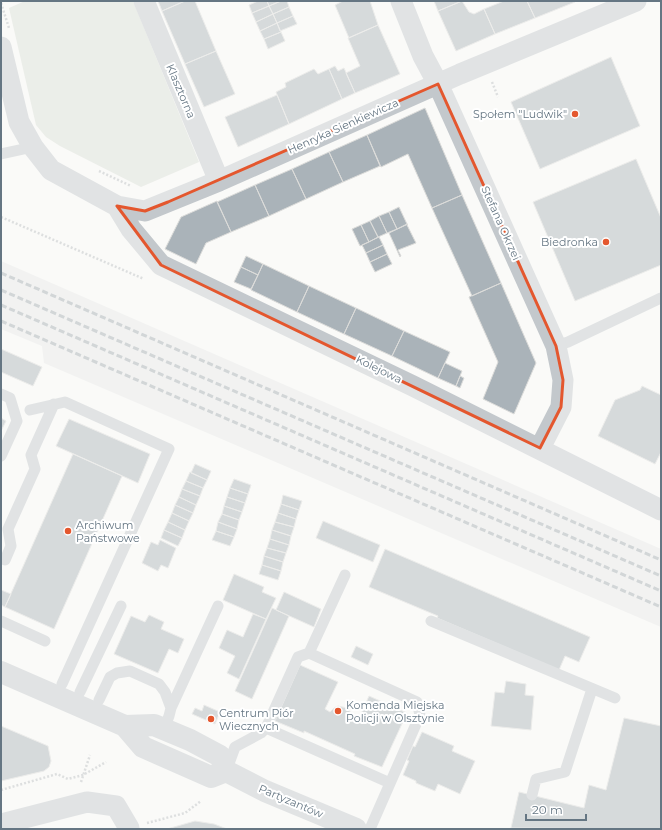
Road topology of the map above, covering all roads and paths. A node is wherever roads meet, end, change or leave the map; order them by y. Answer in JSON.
{"nodes":[{"id":1,"x":144,"y":1,"type":"edge"},
{"id":2,"x":401,"y":1,"type":"edge"},
{"id":3,"x":636,"y":1,"type":"edge"},
{"id":4,"x":2,"y":2,"type":"edge"},
{"id":5,"x":5,"y":38,"type":"edge"},
{"id":6,"x":491,"y":82,"type":"dead end"},
{"id":7,"x":438,"y":84,"type":"junction"},
{"id":8,"x":498,"y":97,"type":"dead end"},
{"id":9,"x":33,"y":147,"type":"junction"},
{"id":10,"x":1,"y":154,"type":"edge"},
{"id":11,"x":98,"y":170,"type":"dead end"},
{"id":12,"x":219,"y":181,"type":"junction"},
{"id":13,"x":132,"y":187,"type":"dead end"},
{"id":14,"x":117,"y":206,"type":"junction"},
{"id":15,"x":1,"y":217,"type":"edge"},
{"id":16,"x":151,"y":282,"type":"dead end"},
{"id":17,"x":661,"y":298,"type":"edge"},
{"id":18,"x":556,"y":346,"type":"junction"},
{"id":19,"x":1,"y":394,"type":"edge"},
{"id":20,"x":54,"y":404,"type":"junction"},
{"id":21,"x":30,"y":410,"type":"dead end"},
{"id":22,"x":540,"y":448,"type":"junction"},
{"id":23,"x":1,"y":456,"type":"edge"},
{"id":24,"x":661,"y":510,"type":"edge"},
{"id":25,"x":5,"y":560,"type":"dead end"},
{"id":26,"x":345,"y":575,"type":"dead end"},
{"id":27,"x":121,"y":606,"type":"dead end"},
{"id":28,"x":218,"y":606,"type":"dead end"},
{"id":29,"x":431,"y":620,"type":"dead end"},
{"id":30,"x":1,"y":621,"type":"edge"},
{"id":31,"x":45,"y":641,"type":"dead end"},
{"id":32,"x":309,"y":653,"type":"junction"},
{"id":33,"x":1,"y":672,"type":"edge"},
{"id":34,"x":62,"y":684,"type":"dead end"},
{"id":35,"x":592,"y":689,"type":"junction"},
{"id":36,"x":80,"y":692,"type":"dead end"},
{"id":37,"x":616,"y":698,"type":"dead end"},
{"id":38,"x":99,"y":700,"type":"dead end"},
{"id":39,"x":171,"y":708,"type":"junction"},
{"id":40,"x":125,"y":726,"type":"junction"},
{"id":41,"x":266,"y":728,"type":"junction"},
{"id":42,"x":164,"y":729,"type":"junction"},
{"id":43,"x":90,"y":755,"type":"dead end"},
{"id":44,"x":106,"y":762,"type":"dead end"},
{"id":45,"x":226,"y":771,"type":"junction"},
{"id":46,"x":83,"y":775,"type":"junction"},
{"id":47,"x":390,"y":783,"type":"junction"},
{"id":48,"x":1,"y":790,"type":"edge"},
{"id":49,"x":532,"y":795,"type":"dead end"},
{"id":50,"x":202,"y":801,"type":"dead end"},
{"id":51,"x":83,"y":802,"type":"junction"},
{"id":52,"x":1,"y":824,"type":"edge"},
{"id":53,"x":129,"y":828,"type":"joint"},
{"id":54,"x":356,"y":829,"type":"edge"},
{"id":55,"x":370,"y":829,"type":"edge"}],
"edges":[{"from":1,"to":12,"type":"street","name":"Klasztorna"},
{"from":2,"to":7,"type":"street","name":"Stefana Okrzei"},
{"from":3,"to":7,"type":"street","name":"Henryka Sienkiewicza"},
{"from":4,"to":5,"type":"path"},
{"from":5,"to":9,"type":"street"},
{"from":6,"to":8,"type":"path"},
{"from":7,"to":12,"type":"street","name":"Henryka Sienkiewicza"},
{"from":7,"to":18,"type":"street","name":"Stefana Okrzei"},
{"from":9,"to":10,"type":"lane"},
{"from":9,"to":14,"type":"street","name":"Henryka Sienkiewicza"},
{"from":11,"to":13,"type":"path"},
{"from":12,"to":14,"type":"street","name":"Henryka Sienkiewicza"},
{"from":14,"to":22,"type":"street","name":"Kolejowa"},
{"from":15,"to":16,"type":"path"},
{"from":17,"to":18,"type":"lane"},
{"from":18,"to":22,"type":"street","name":"Stefana Okrzei"},
{"from":19,"to":23,"type":"lane"},
{"from":20,"to":21,"type":"lane"},
{"from":20,"to":25,"type":"lane"},
{"from":20,"to":34,"type":"lane"},
{"from":22,"to":24,"type":"street","name":"Kolejowa"},
{"from":26,"to":32,"type":"lane"},
{"from":27,"to":36,"type":"lane"},
{"from":28,"to":39,"type":"lane"},
{"from":29,"to":35,"type":"lane"},
{"from":30,"to":31,"type":"lane"},
{"from":32,"to":41,"type":"lane"},
{"from":32,"to":47,"type":"lane"},
{"from":33,"to":40,"type":"street"},
{"from":35,"to":37,"type":"lane"},
{"from":35,"to":49,"type":"lane"},
{"from":38,"to":39,"type":"lane"},
{"from":39,"to":42,"type":"lane"},
{"from":40,"to":42,"type":"street"},
{"from":40,"to":45,"type":"street"},
{"from":41,"to":45,"type":"lane"},
{"from":41,"to":47,"type":"lane"},
{"from":42,"to":45,"type":"street"},
{"from":43,"to":46,"type":"path"},
{"from":44,"to":46,"type":"path"},
{"from":45,"to":54,"type":"street","name":"Partyzantów"},
{"from":46,"to":48,"type":"path"},
{"from":46,"to":51,"type":"path"},
{"from":47,"to":55,"type":"lane"},
{"from":50,"to":53,"type":"path"},
{"from":51,"to":52,"type":"street"},
{"from":51,"to":53,"type":"street"}]}
